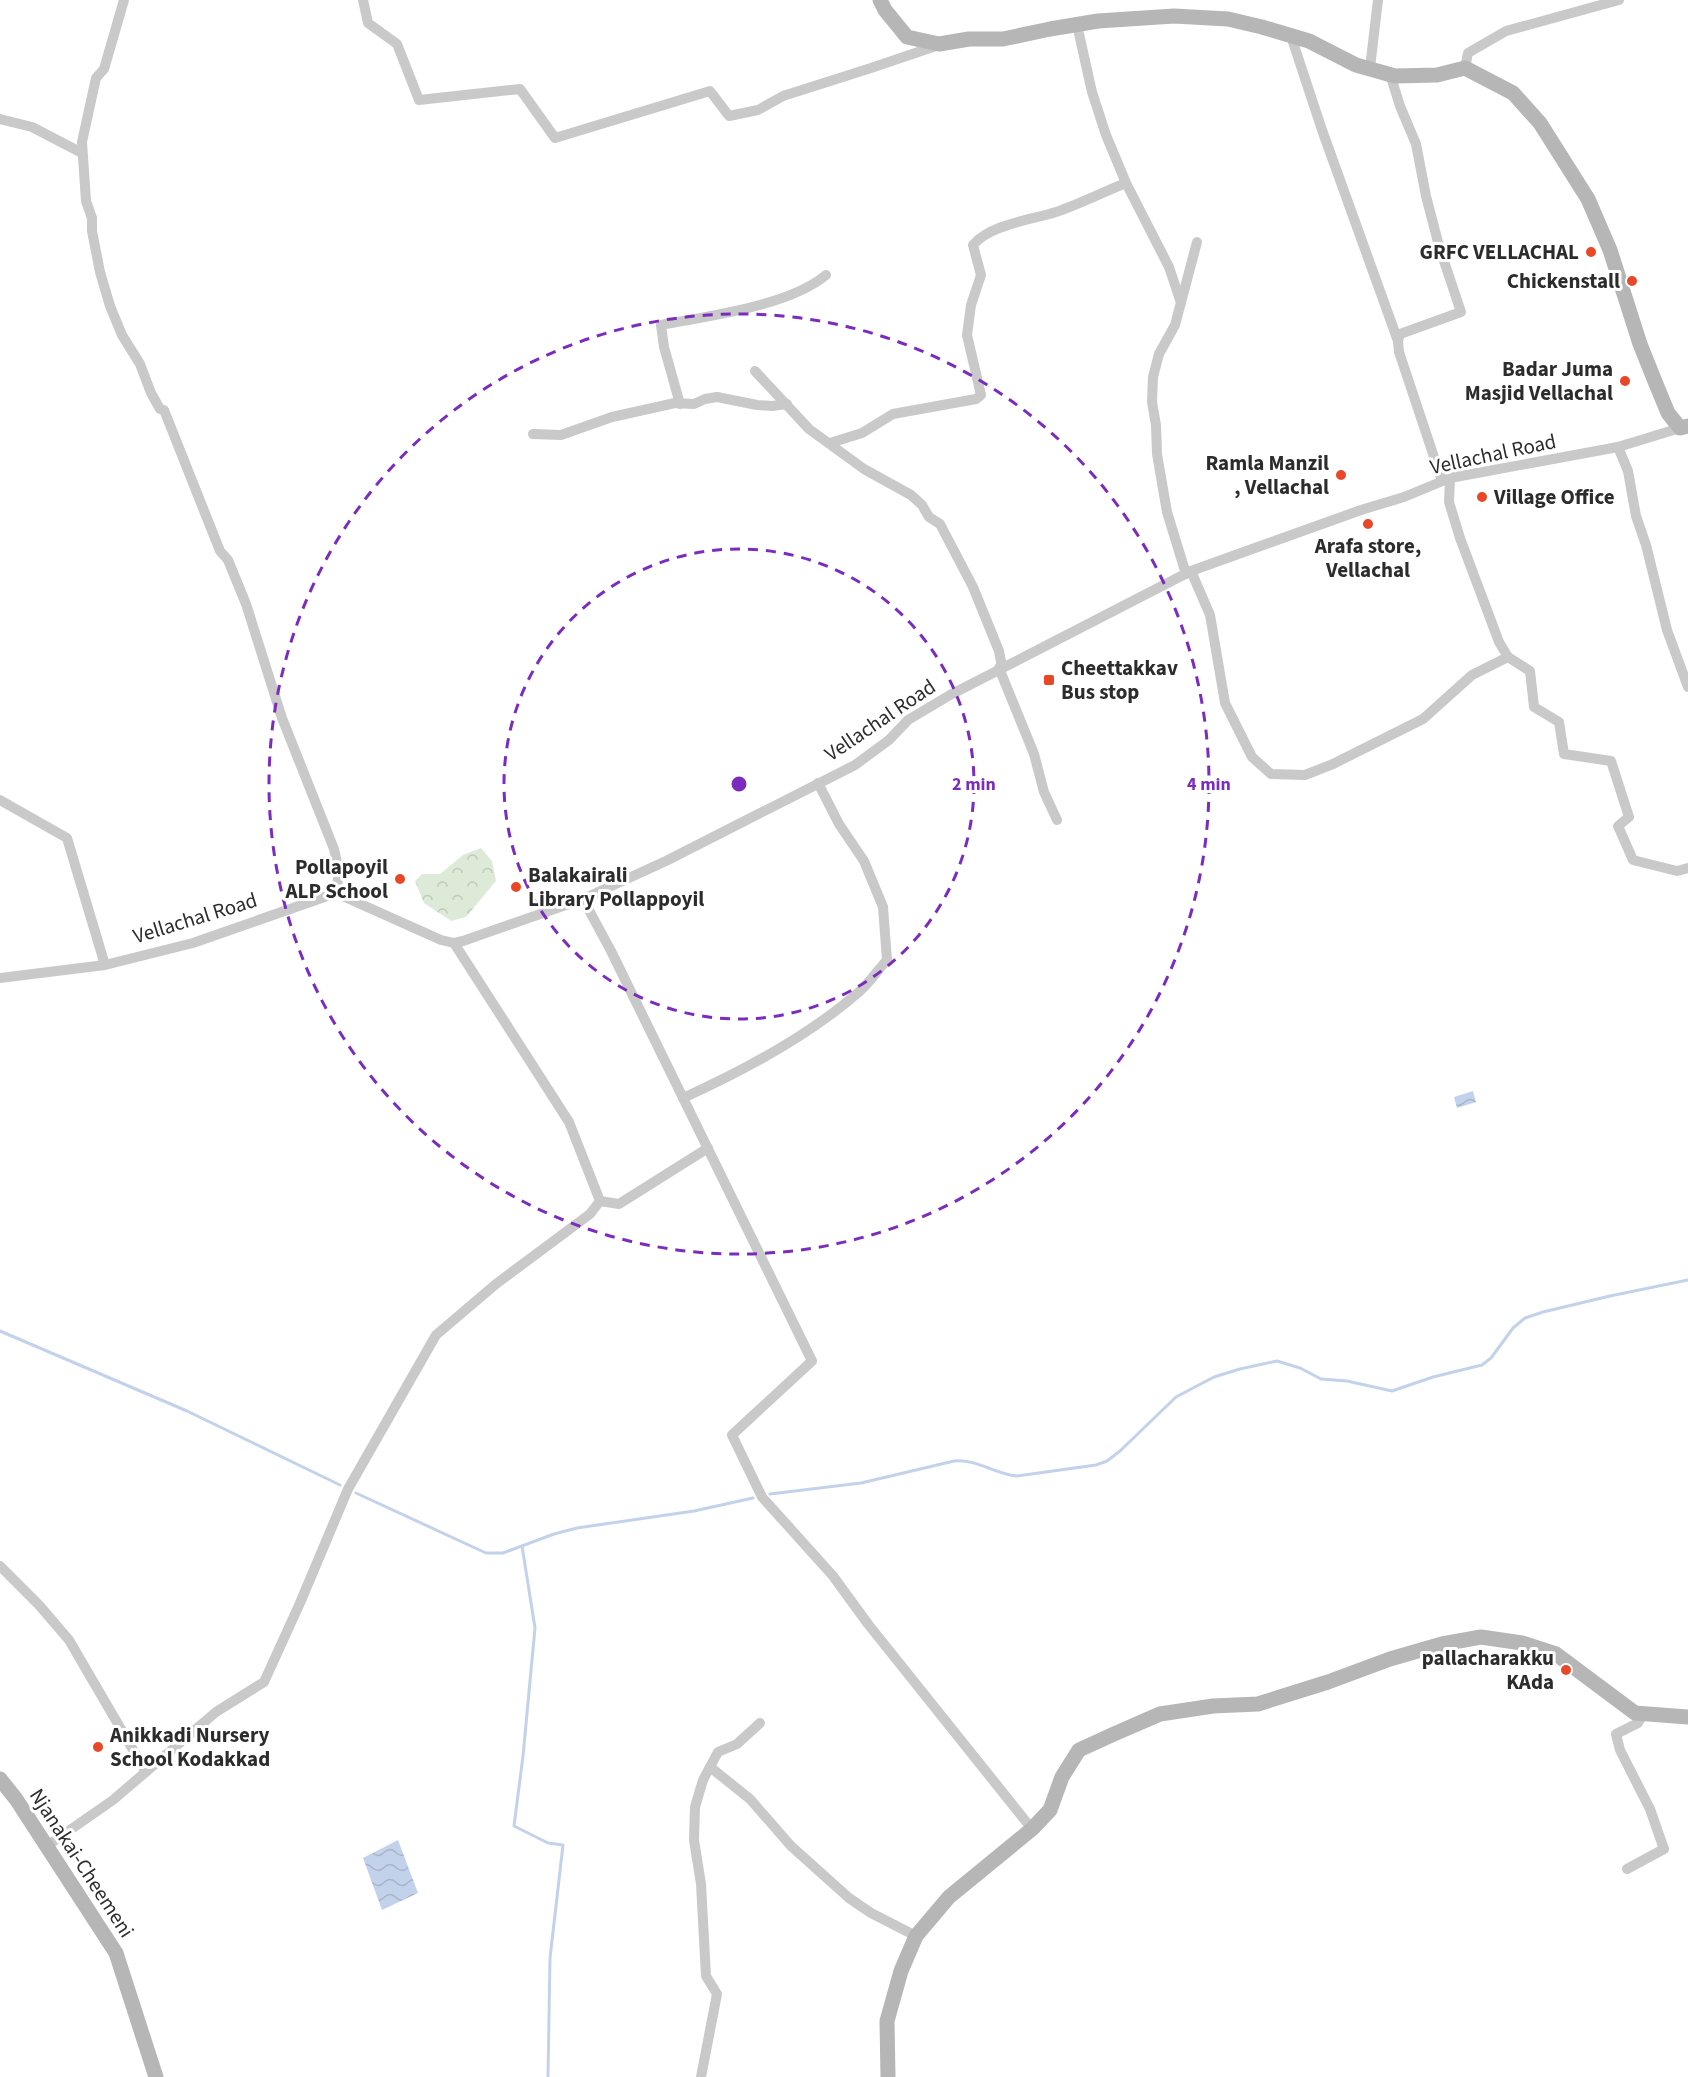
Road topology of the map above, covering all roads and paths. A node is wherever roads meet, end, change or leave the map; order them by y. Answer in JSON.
{"nodes":[{"id":1,"x":124,"y":0,"type":"edge"},
{"id":2,"x":363,"y":0,"type":"edge"},
{"id":3,"x":880,"y":0,"type":"edge"},
{"id":4,"x":1378,"y":0,"type":"edge"},
{"id":5,"x":1619,"y":0,"type":"edge"},
{"id":6,"x":1077,"y":25,"type":"junction"},
{"id":7,"x":1291,"y":36,"type":"junction"},
{"id":8,"x":939,"y":44,"type":"junction"},
{"id":9,"x":1465,"y":68,"type":"junction"},
{"id":10,"x":1370,"y":69,"type":"junction"},
{"id":11,"x":1389,"y":74,"type":"junction"},
{"id":12,"x":0,"y":119,"type":"edge"},
{"id":13,"x":82,"y":153,"type":"junction"},
{"id":14,"x":1126,"y":183,"type":"junction"},
{"id":15,"x":1197,"y":242,"type":"dead end"},
{"id":16,"x":826,"y":275,"type":"dead end"},
{"id":17,"x":1181,"y":303,"type":"junction"},
{"id":18,"x":1398,"y":341,"type":"junction"},
{"id":19,"x":754,"y":372,"type":"dead end"},
{"id":20,"x":680,"y":404,"type":"junction"},
{"id":21,"x":787,"y":404,"type":"junction"},
{"id":22,"x":1684,"y":427,"type":"edge"},
{"id":23,"x":533,"y":434,"type":"dead end"},
{"id":24,"x":830,"y":443,"type":"junction"},
{"id":25,"x":1618,"y":447,"type":"junction"},
{"id":26,"x":1446,"y":479,"type":"junction"},
{"id":27,"x":1188,"y":573,"type":"junction"},
{"id":28,"x":1508,"y":657,"type":"junction"},
{"id":29,"x":1000,"y":668,"type":"junction"},
{"id":30,"x":1688,"y":687,"type":"edge"},
{"id":31,"x":818,"y":783,"type":"junction"},
{"id":32,"x":0,"y":800,"type":"edge"},
{"id":33,"x":1057,"y":820,"type":"dead end"},
{"id":34,"x":1688,"y":868,"type":"edge"},
{"id":35,"x":336,"y":893,"type":"junction"},
{"id":36,"x":583,"y":899,"type":"junction"},
{"id":37,"x":454,"y":943,"type":"junction"},
{"id":38,"x":105,"y":965,"type":"junction"},
{"id":39,"x":0,"y":978,"type":"edge"},
{"id":40,"x":683,"y":1098,"type":"junction"},
{"id":41,"x":708,"y":1148,"type":"junction"},
{"id":42,"x":600,"y":1201,"type":"junction"},
{"id":43,"x":0,"y":1566,"type":"edge"},
{"id":44,"x":1643,"y":1714,"type":"junction"},
{"id":45,"x":1688,"y":1717,"type":"edge"},
{"id":46,"x":760,"y":1724,"type":"dead end"},
{"id":47,"x":710,"y":1767,"type":"junction"},
{"id":48,"x":146,"y":1772,"type":"junction"},
{"id":49,"x":0,"y":1779,"type":"edge"},
{"id":50,"x":1032,"y":1829,"type":"junction"},
{"id":51,"x":46,"y":1846,"type":"junction"},
{"id":52,"x":1627,"y":1869,"type":"dead end"},
{"id":53,"x":916,"y":1936,"type":"junction"},
{"id":54,"x":156,"y":2077,"type":"edge"},
{"id":55,"x":701,"y":2077,"type":"edge"},
{"id":56,"x":888,"y":2077,"type":"edge"}],
"edges":[{"from":1,"to":13,"type":"street"},
{"from":2,"to":8,"type":"street"},
{"from":3,"to":8,"type":"main road"},
{"from":4,"to":10,"type":"street"},
{"from":5,"to":9,"type":"street"},
{"from":6,"to":7,"type":"main road"},
{"from":6,"to":8,"type":"main road"},
{"from":6,"to":14,"type":"street"},
{"from":7,"to":10,"type":"main road"},
{"from":7,"to":18,"type":"street"},
{"from":9,"to":11,"type":"main road"},
{"from":9,"to":22,"type":"main road"},
{"from":10,"to":11,"type":"main road"},
{"from":11,"to":18,"type":"street"},
{"from":12,"to":13,"type":"street"},
{"from":13,"to":35,"type":"street"},
{"from":14,"to":17,"type":"street"},
{"from":14,"to":24,"type":"street"},
{"from":15,"to":17,"type":"street"},
{"from":16,"to":20,"type":"street"},
{"from":17,"to":27,"type":"street"},
{"from":18,"to":26,"type":"street"},
{"from":19,"to":21,"type":"street"},
{"from":20,"to":21,"type":"street"},
{"from":20,"to":23,"type":"street"},
{"from":21,"to":24,"type":"street"},
{"from":22,"to":25,"type":"street","name":"Vellachal Road"},
{"from":24,"to":29,"type":"street"},
{"from":25,"to":26,"type":"street","name":"Vellachal Road"},
{"from":25,"to":30,"type":"street"},
{"from":26,"to":27,"type":"street","name":"Vellachal Road"},
{"from":26,"to":28,"type":"street"},
{"from":27,"to":28,"type":"street"},
{"from":27,"to":29,"type":"street","name":"Vellachal Road"},
{"from":28,"to":34,"type":"street"},
{"from":29,"to":31,"type":"street","name":"Vellachal Road"},
{"from":29,"to":33,"type":"street"},
{"from":31,"to":36,"type":"street","name":"Vellachal Road"},
{"from":31,"to":40,"type":"street"},
{"from":32,"to":38,"type":"street"},
{"from":35,"to":37,"type":"street"},
{"from":35,"to":38,"type":"street","name":"Vellachal Road"},
{"from":36,"to":37,"type":"street","name":"Vellachal Road"},
{"from":36,"to":40,"type":"street"},
{"from":37,"to":42,"type":"street"},
{"from":38,"to":39,"type":"street","name":"Vellachal Road"},
{"from":40,"to":41,"type":"street"},
{"from":41,"to":42,"type":"street"},
{"from":41,"to":50,"type":"street"},
{"from":42,"to":48,"type":"street"},
{"from":43,"to":48,"type":"street"},
{"from":44,"to":45,"type":"main road"},
{"from":44,"to":50,"type":"main road"},
{"from":44,"to":52,"type":"street"},
{"from":46,"to":47,"type":"street"},
{"from":47,"to":53,"type":"street"},
{"from":47,"to":55,"type":"street"},
{"from":48,"to":51,"type":"street"},
{"from":49,"to":51,"type":"main road","name":"Njanakai-Cheemeni"},
{"from":50,"to":53,"type":"main road"},
{"from":51,"to":54,"type":"main road","name":"Njanakai-Cheemeni"},
{"from":53,"to":56,"type":"main road"}]}
